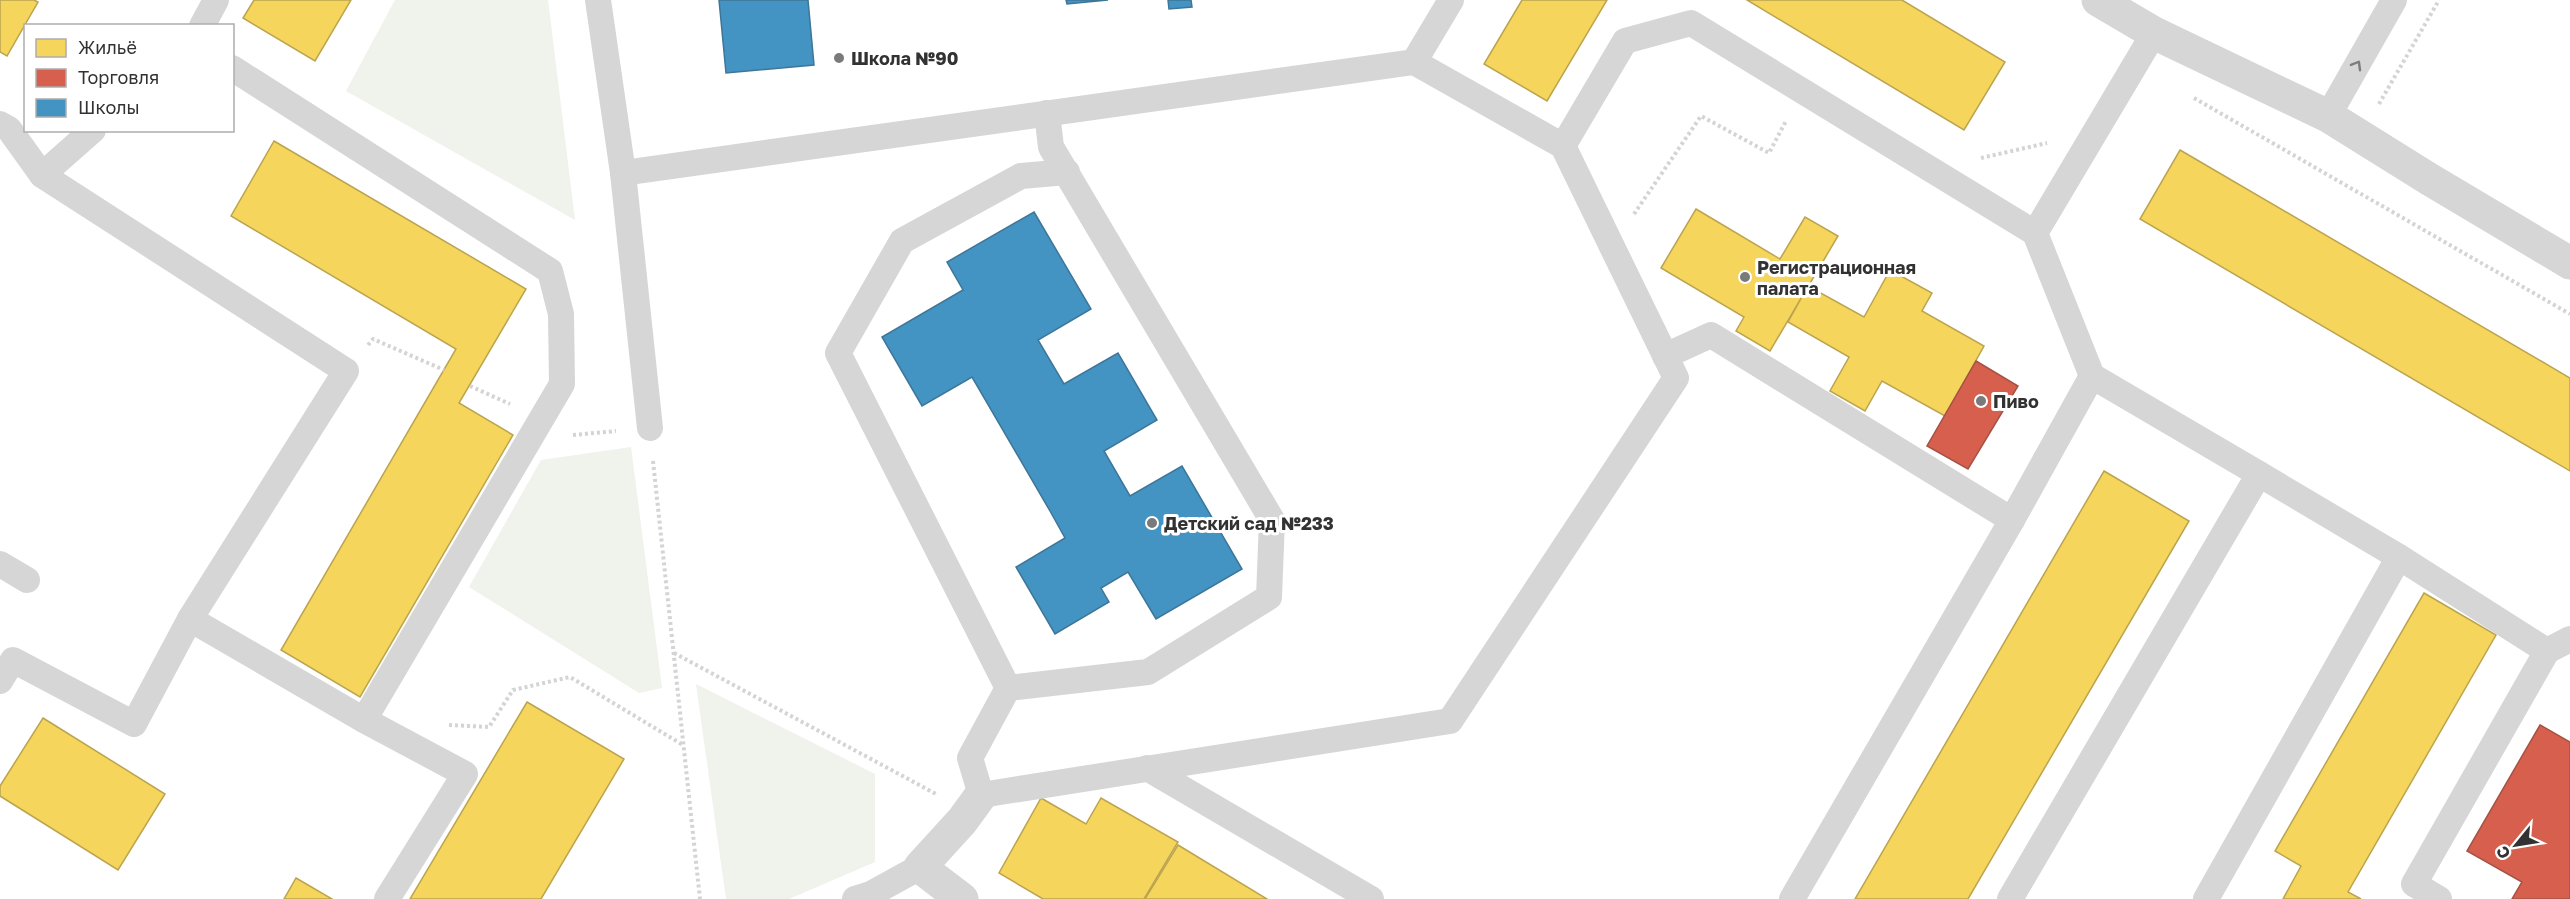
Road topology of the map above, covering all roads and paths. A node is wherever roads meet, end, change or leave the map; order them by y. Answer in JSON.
{"nodes":[{"id":1,"x":216,"y":0,"type":"edge"},
{"id":2,"x":598,"y":0,"type":"edge"},
{"id":3,"x":1451,"y":0,"type":"edge"},
{"id":4,"x":2098,"y":0,"type":"edge"},
{"id":5,"x":2394,"y":0,"type":"edge"},
{"id":6,"x":2439,"y":0,"type":"edge"},
{"id":7,"x":203,"y":24,"type":"edge"},
{"id":8,"x":2154,"y":33,"type":"junction"},
{"id":9,"x":1413,"y":62,"type":"junction"},
{"id":10,"x":234,"y":69,"type":"edge"},
{"id":11,"x":1801,"y":90,"type":"junction"},
{"id":12,"x":2186,"y":93,"type":"dead end"},
{"id":13,"x":1047,"y":113,"type":"junction"},
{"id":14,"x":2328,"y":116,"type":"junction"},
{"id":15,"x":0,"y":124,"type":"edge"},
{"id":16,"x":91,"y":132,"type":"edge"},
{"id":17,"x":2094,"y":133,"type":"junction"},
{"id":18,"x":2361,"y":136,"type":"junction"},
{"id":19,"x":1563,"y":146,"type":"junction"},
{"id":20,"x":1930,"y":169,"type":"junction"},
{"id":21,"x":1067,"y":172,"type":"junction"},
{"id":22,"x":623,"y":173,"type":"junction"},
{"id":23,"x":42,"y":175,"type":"junction"},
{"id":24,"x":2337,"y":181,"type":"junction"},
{"id":25,"x":2035,"y":233,"type":"junction"},
{"id":26,"x":1612,"y":247,"type":"junction"},
{"id":27,"x":2570,"y":263,"type":"edge"},
{"id":28,"x":2570,"y":314,"type":"edge"},
{"id":29,"x":1665,"y":356,"type":"junction"},
{"id":30,"x":444,"y":370,"type":"dead end"},
{"id":31,"x":346,"y":371,"type":"junction"},
{"id":32,"x":2092,"y":376,"type":"junction"},
{"id":33,"x":470,"y":386,"type":"dead end"},
{"id":34,"x":650,"y":428,"type":"junction"},
{"id":35,"x":536,"y":430,"type":"junction"},
{"id":36,"x":2259,"y":474,"type":"junction"},
{"id":37,"x":2012,"y":520,"type":"junction"},
{"id":38,"x":2399,"y":557,"type":"junction"},
{"id":39,"x":0,"y":564,"type":"edge"},
{"id":40,"x":27,"y":579,"type":"dead end"},
{"id":41,"x":190,"y":619,"type":"junction"},
{"id":42,"x":2570,"y":639,"type":"edge"},
{"id":43,"x":2547,"y":651,"type":"junction"},
{"id":44,"x":674,"y":653,"type":"junction"},
{"id":45,"x":0,"y":681,"type":"edge"},
{"id":46,"x":1008,"y":688,"type":"junction"},
{"id":47,"x":364,"y":720,"type":"junction"},
{"id":48,"x":444,"y":724,"type":"dead end"},
{"id":49,"x":683,"y":745,"type":"junction"},
{"id":50,"x":1147,"y":768,"type":"junction"},
{"id":51,"x":975,"y":803,"type":"junction"},
{"id":52,"x":920,"y":867,"type":"junction"},
{"id":53,"x":387,"y":899,"type":"edge"},
{"id":54,"x":700,"y":899,"type":"edge"},
{"id":55,"x":855,"y":899,"type":"edge"},
{"id":56,"x":962,"y":899,"type":"edge"},
{"id":57,"x":1371,"y":899,"type":"edge"},
{"id":58,"x":1792,"y":899,"type":"edge"},
{"id":59,"x":2010,"y":899,"type":"edge"},
{"id":60,"x":2206,"y":899,"type":"edge"},
{"id":61,"x":2439,"y":899,"type":"edge"}],
"edges":[{"from":1,"to":7,"type":"lane"},
{"from":2,"to":22,"type":"lane"},
{"from":3,"to":9,"type":"lane"},
{"from":4,"to":8,"type":"street"},
{"from":14,"to":5,"type":"lane","one_way":true},
{"from":6,"to":18,"type":"path"},
{"from":8,"to":14,"type":"street"},
{"from":8,"to":17,"type":"lane"},
{"from":9,"to":13,"type":"lane"},
{"from":9,"to":19,"type":"lane"},
{"from":10,"to":35,"type":"lane"},
{"from":11,"to":19,"type":"lane"},
{"from":11,"to":20,"type":"lane"},
{"from":11,"to":26,"type":"path"},
{"from":12,"to":24,"type":"path"},
{"from":13,"to":21,"type":"lane"},
{"from":13,"to":22,"type":"lane"},
{"from":14,"to":18,"type":"street"},
{"from":15,"to":23,"type":"lane"},
{"from":16,"to":23,"type":"lane"},
{"from":17,"to":20,"type":"path"},
{"from":17,"to":25,"type":"lane"},
{"from":18,"to":24,"type":"path"},
{"from":18,"to":27,"type":"street"},
{"from":19,"to":26,"type":"lane"},
{"from":20,"to":25,"type":"lane"},
{"from":21,"to":46,"type":"lane"},
{"from":21,"to":46,"type":"lane"},
{"from":22,"to":34,"type":"lane"},
{"from":23,"to":31,"type":"lane"},
{"from":24,"to":28,"type":"path"},
{"from":25,"to":32,"type":"lane"},
{"from":26,"to":29,"type":"lane"},
{"from":29,"to":37,"type":"lane"},
{"from":29,"to":50,"type":"lane"},
{"from":30,"to":31,"type":"path"},
{"from":31,"to":41,"type":"lane"},
{"from":32,"to":36,"type":"lane"},
{"from":32,"to":37,"type":"lane"},
{"from":33,"to":35,"type":"path"},
{"from":34,"to":35,"type":"path"},
{"from":34,"to":44,"type":"path"},
{"from":35,"to":47,"type":"lane"},
{"from":36,"to":38,"type":"lane"},
{"from":36,"to":59,"type":"lane"},
{"from":37,"to":58,"type":"lane"},
{"from":38,"to":43,"type":"lane"},
{"from":38,"to":60,"type":"lane"},
{"from":39,"to":40,"type":"lane"},
{"from":41,"to":45,"type":"lane"},
{"from":41,"to":47,"type":"lane"},
{"from":42,"to":43,"type":"lane"},
{"from":43,"to":61,"type":"lane"},
{"from":44,"to":49,"type":"path"},
{"from":44,"to":51,"type":"path"},
{"from":46,"to":51,"type":"lane"},
{"from":47,"to":53,"type":"lane"},
{"from":48,"to":49,"type":"path"},
{"from":49,"to":54,"type":"path"},
{"from":50,"to":51,"type":"lane"},
{"from":50,"to":57,"type":"lane"},
{"from":51,"to":52,"type":"street"},
{"from":52,"to":55,"type":"lane"},
{"from":52,"to":56,"type":"street"}]}
